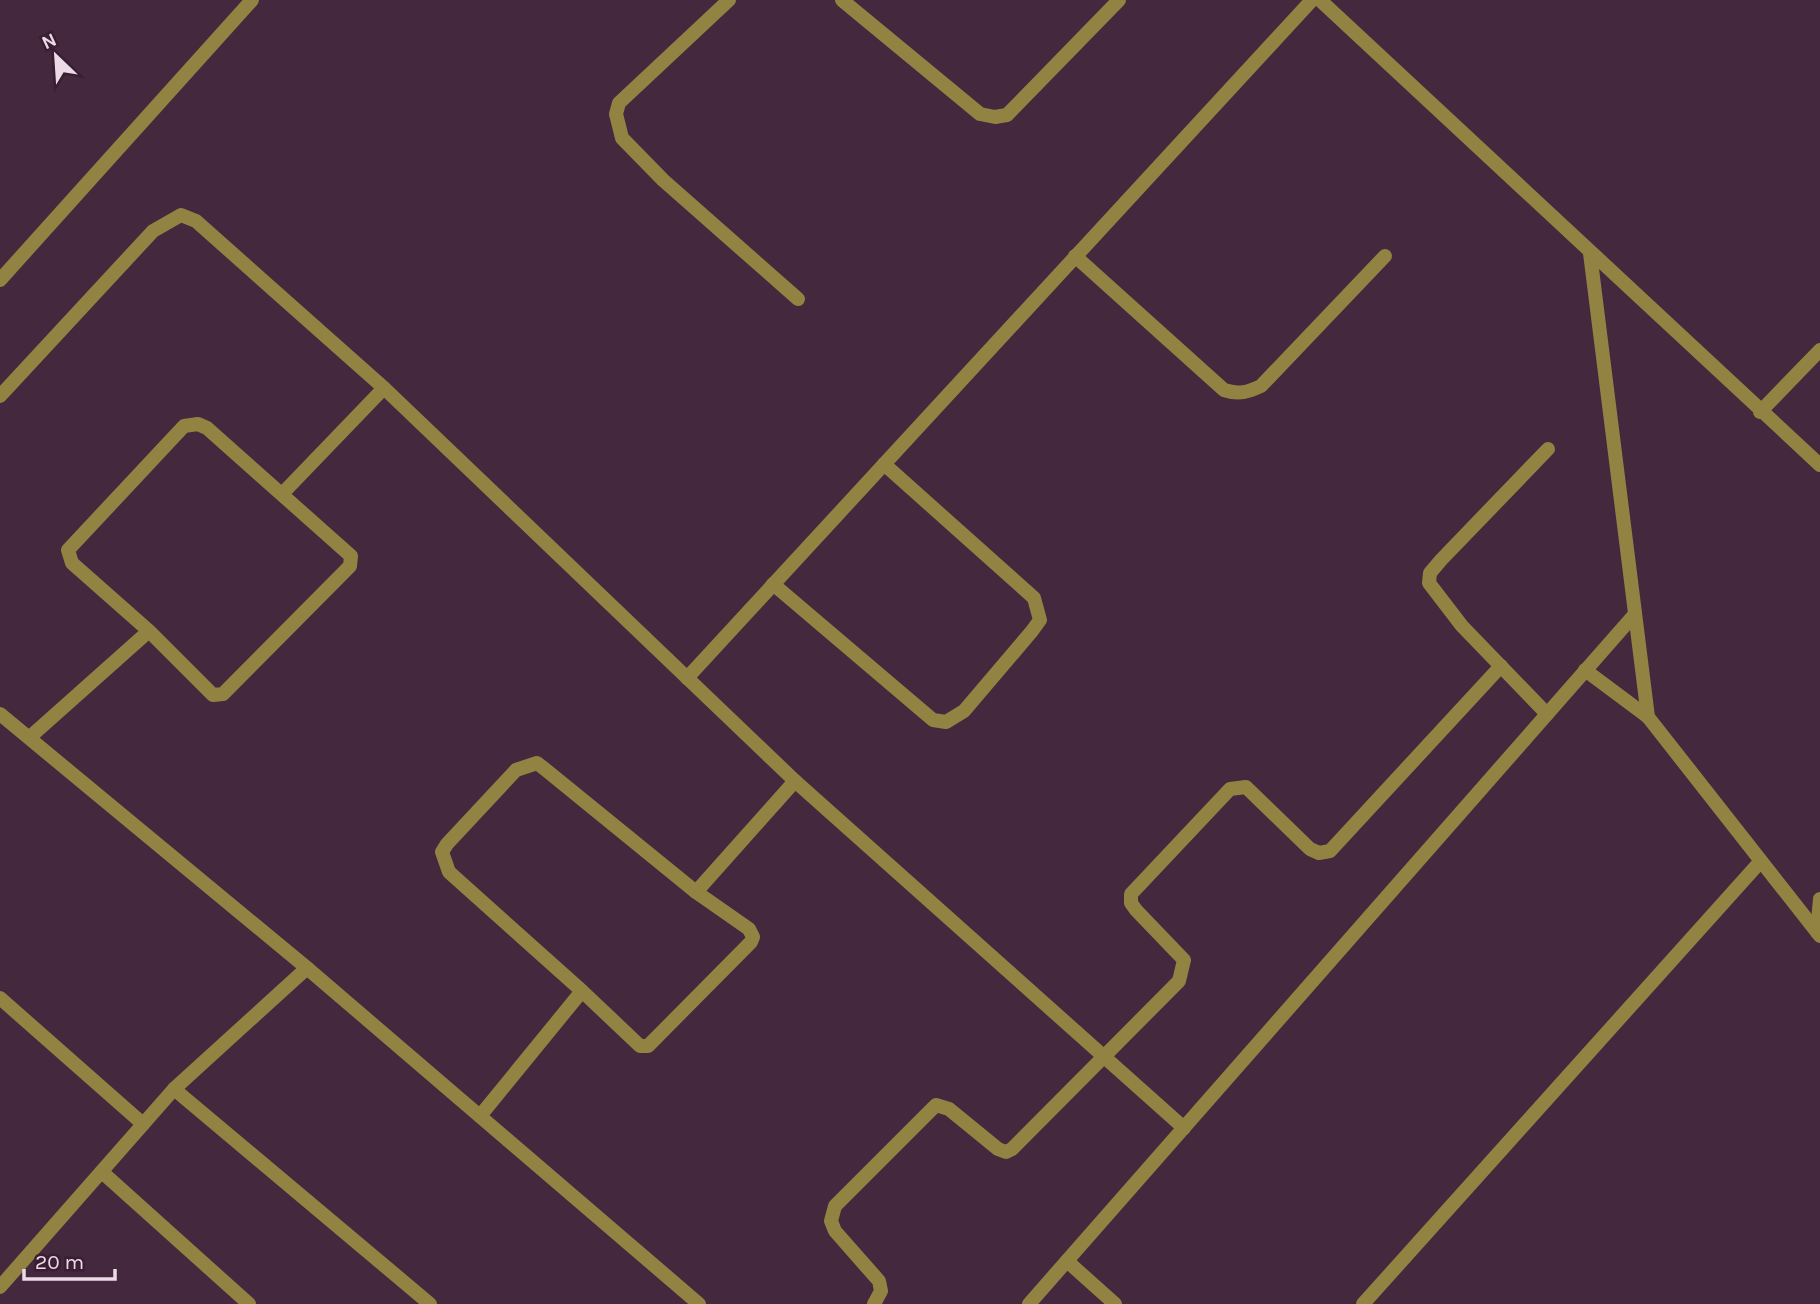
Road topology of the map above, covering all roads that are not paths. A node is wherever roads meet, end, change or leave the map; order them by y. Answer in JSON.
{"nodes":[{"id":1,"x":253,"y":0,"type":"edge"},
{"id":2,"x":729,"y":0,"type":"edge"},
{"id":3,"x":842,"y":0,"type":"edge"},
{"id":4,"x":1119,"y":0,"type":"edge"},
{"id":5,"x":1312,"y":0,"type":"edge"},
{"id":6,"x":1320,"y":0,"type":"edge"},
{"id":7,"x":1590,"y":253,"type":"junction"},
{"id":8,"x":1074,"y":256,"type":"junction"},
{"id":9,"x":1385,"y":256,"type":"dead end"},
{"id":10,"x":0,"y":280,"type":"edge"},
{"id":11,"x":798,"y":299,"type":"dead end"},
{"id":12,"x":1820,"y":350,"type":"edge"},
{"id":13,"x":384,"y":388,"type":"junction"},
{"id":14,"x":0,"y":396,"type":"edge"},
{"id":15,"x":1760,"y":412,"type":"junction"},
{"id":16,"x":1548,"y":449,"type":"dead end"},
{"id":17,"x":884,"y":464,"type":"junction"},
{"id":18,"x":1820,"y":465,"type":"edge"},
{"id":19,"x":282,"y":494,"type":"junction"},
{"id":20,"x":774,"y":584,"type":"junction"},
{"id":21,"x":1634,"y":614,"type":"junction"},
{"id":22,"x":149,"y":631,"type":"junction"},
{"id":23,"x":1501,"y":666,"type":"junction"},
{"id":24,"x":1585,"y":670,"type":"junction"},
{"id":25,"x":687,"y":678,"type":"junction"},
{"id":26,"x":0,"y":714,"type":"edge"},
{"id":27,"x":1547,"y":714,"type":"junction"},
{"id":28,"x":1648,"y":717,"type":"junction"},
{"id":29,"x":30,"y":737,"type":"junction"},
{"id":30,"x":796,"y":781,"type":"junction"},
{"id":31,"x":1760,"y":862,"type":"junction"},
{"id":32,"x":696,"y":892,"type":"junction"},
{"id":33,"x":1820,"y":899,"type":"edge"},
{"id":34,"x":1819,"y":934,"type":"edge"},
{"id":35,"x":307,"y":968,"type":"junction"},
{"id":36,"x":582,"y":990,"type":"junction"},
{"id":37,"x":0,"y":998,"type":"edge"},
{"id":38,"x":1105,"y":1058,"type":"junction"},
{"id":39,"x":174,"y":1089,"type":"junction"},
{"id":40,"x":480,"y":1116,"type":"junction"},
{"id":41,"x":143,"y":1124,"type":"junction"},
{"id":42,"x":1184,"y":1128,"type":"junction"},
{"id":43,"x":102,"y":1172,"type":"junction"},
{"id":44,"x":1067,"y":1261,"type":"junction"},
{"id":45,"x":0,"y":1287,"type":"edge"},
{"id":46,"x":249,"y":1304,"type":"edge"},
{"id":47,"x":430,"y":1304,"type":"edge"},
{"id":48,"x":699,"y":1304,"type":"edge"},
{"id":49,"x":874,"y":1304,"type":"edge"},
{"id":50,"x":1029,"y":1304,"type":"edge"},
{"id":51,"x":1115,"y":1304,"type":"edge"},
{"id":52,"x":1363,"y":1304,"type":"edge"}],
"edges":[{"from":1,"to":10,"type":"street"},
{"from":2,"to":11,"type":"street"},
{"from":3,"to":4,"type":"street"},
{"from":5,"to":8,"type":"street"},
{"from":6,"to":7,"type":"street"},
{"from":7,"to":15,"type":"street"},
{"from":7,"to":21,"type":"street"},
{"from":8,"to":9,"type":"street"},
{"from":8,"to":17,"type":"street"},
{"from":12,"to":15,"type":"street"},
{"from":13,"to":14,"type":"street"},
{"from":13,"to":19,"type":"street"},
{"from":13,"to":25,"type":"street"},
{"from":15,"to":18,"type":"street"},
{"from":16,"to":23,"type":"street"},
{"from":17,"to":20,"type":"street"},
{"from":17,"to":20,"type":"street"},
{"from":19,"to":22,"type":"street"},
{"from":19,"to":22,"type":"street"},
{"from":20,"to":25,"type":"street"},
{"from":21,"to":24,"type":"street"},
{"from":21,"to":28,"type":"street"},
{"from":22,"to":29,"type":"street"},
{"from":23,"to":27,"type":"street"},
{"from":23,"to":38,"type":"street"},
{"from":24,"to":27,"type":"street"},
{"from":24,"to":28,"type":"street"},
{"from":25,"to":30,"type":"street"},
{"from":26,"to":29,"type":"street"},
{"from":27,"to":42,"type":"street"},
{"from":28,"to":31,"type":"street"},
{"from":29,"to":35,"type":"street"},
{"from":30,"to":32,"type":"street"},
{"from":30,"to":38,"type":"street"},
{"from":31,"to":34,"type":"street"},
{"from":31,"to":52,"type":"street"},
{"from":32,"to":36,"type":"street"},
{"from":32,"to":36,"type":"street"},
{"from":33,"to":34,"type":"street"},
{"from":35,"to":39,"type":"street"},
{"from":35,"to":40,"type":"street"},
{"from":36,"to":40,"type":"street"},
{"from":37,"to":41,"type":"street"},
{"from":38,"to":42,"type":"street"},
{"from":38,"to":49,"type":"street"},
{"from":39,"to":41,"type":"street"},
{"from":39,"to":47,"type":"street"},
{"from":40,"to":48,"type":"street"},
{"from":41,"to":43,"type":"street"},
{"from":42,"to":44,"type":"street"},
{"from":43,"to":45,"type":"street"},
{"from":43,"to":46,"type":"street"},
{"from":44,"to":50,"type":"street"},
{"from":44,"to":51,"type":"street"}]}
